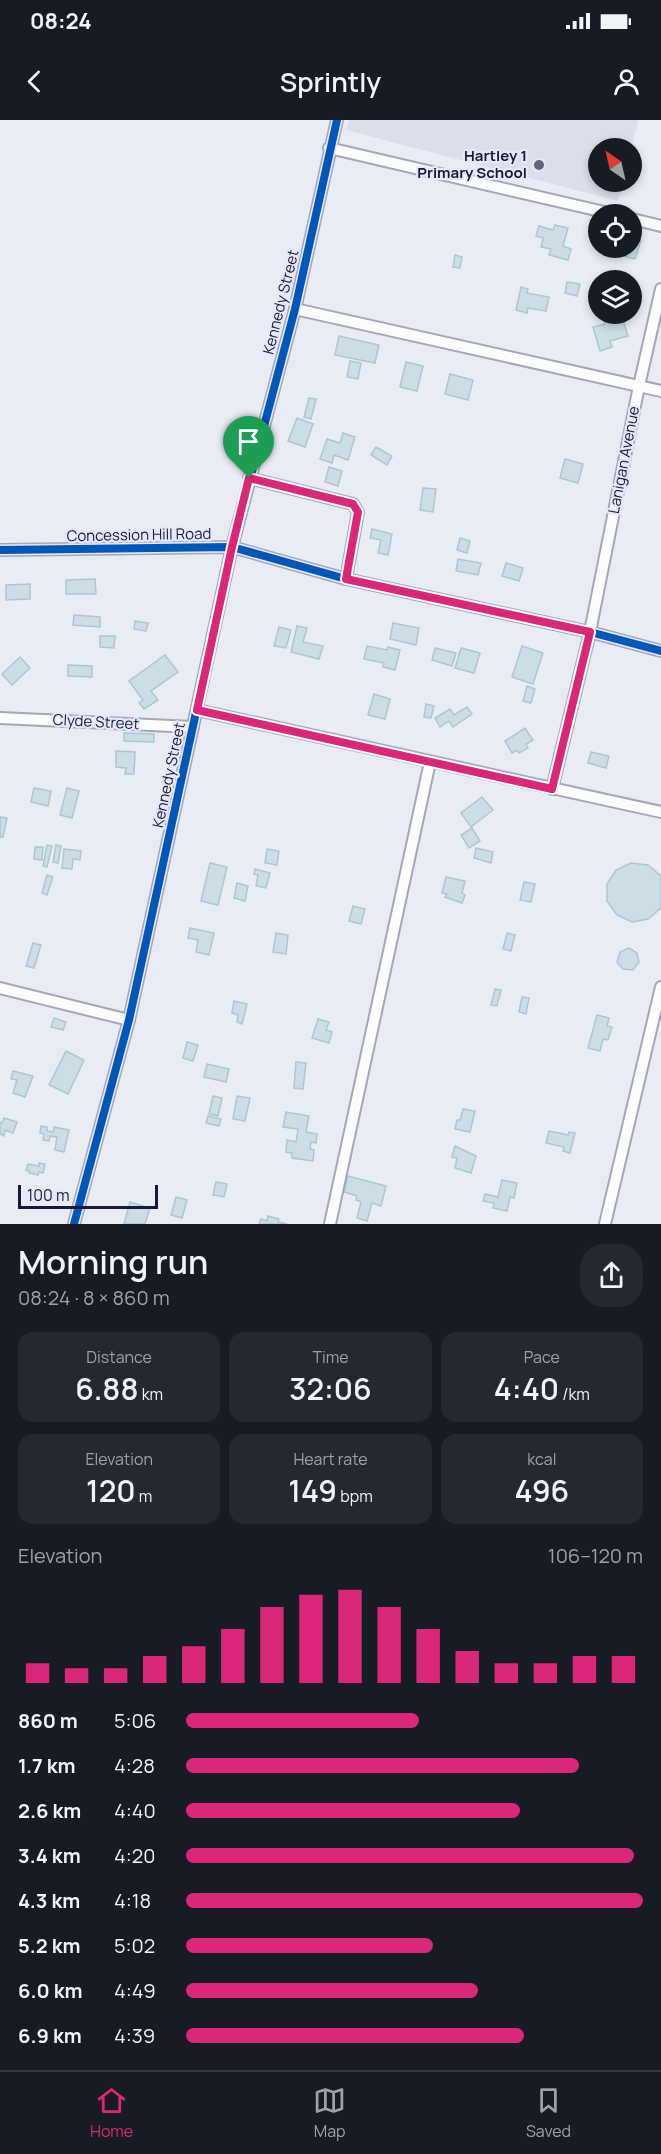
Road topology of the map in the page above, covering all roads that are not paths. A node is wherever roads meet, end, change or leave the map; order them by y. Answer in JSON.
{"nodes":[{"id":1,"x":337,"y":120,"type":"edge"},
{"id":2,"x":329,"y":148,"type":"junction"},
{"id":3,"x":588,"y":208,"type":"edge"},
{"id":4,"x":642,"y":221,"type":"edge"},
{"id":5,"x":661,"y":226,"type":"edge"},
{"id":6,"x":661,"y":289,"type":"edge"},
{"id":7,"x":295,"y":309,"type":"junction"},
{"id":8,"x":639,"y":386,"type":"junction"},
{"id":9,"x":661,"y":391,"type":"edge"},
{"id":10,"x":249,"y":478,"type":"junction"},
{"id":11,"x":232,"y":547,"type":"junction"},
{"id":12,"x":0,"y":550,"type":"edge"},
{"id":13,"x":346,"y":579,"type":"junction"},
{"id":14,"x":590,"y":632,"type":"junction"},
{"id":15,"x":661,"y":651,"type":"edge"},
{"id":16,"x":197,"y":710,"type":"junction"},
{"id":17,"x":0,"y":718,"type":"edge"},
{"id":18,"x":193,"y":727,"type":"junction"},
{"id":19,"x":430,"y":762,"type":"junction"},
{"id":20,"x":552,"y":789,"type":"junction"},
{"id":21,"x":661,"y":812,"type":"edge"},
{"id":22,"x":661,"y":987,"type":"edge"},
{"id":23,"x":0,"y":988,"type":"edge"},
{"id":24,"x":129,"y":1020,"type":"junction"},
{"id":25,"x":74,"y":1224,"type":"edge"},
{"id":26,"x":330,"y":1224,"type":"edge"},
{"id":27,"x":605,"y":1224,"type":"edge"}],
"edges":[{"from":1,"to":2,"type":"street","name":"Kennedy Street"},
{"from":2,"to":3,"type":"street"},
{"from":2,"to":7,"type":"street","name":"Kennedy Street"},
{"from":4,"to":5,"type":"street"},
{"from":6,"to":8,"type":"street","name":"Lanigan Avenue"},
{"from":7,"to":8,"type":"street"},
{"from":7,"to":10,"type":"street","name":"Kennedy Street"},
{"from":8,"to":9,"type":"street"},
{"from":8,"to":14,"type":"street","name":"Lanigan Avenue"},
{"from":10,"to":11,"type":"street","name":"Kennedy Street"},
{"from":10,"to":13,"type":"street"},
{"from":11,"to":12,"type":"street","name":"Concession Hill Road"},
{"from":11,"to":13,"type":"street","name":"Concession Hill Road"},
{"from":11,"to":16,"type":"street","name":"Kennedy Street"},
{"from":13,"to":14,"type":"street","name":"Concession Hill Road"},
{"from":14,"to":15,"type":"street","name":"Concession Hill Road"},
{"from":14,"to":20,"type":"street","name":"Lanigan Avenue"},
{"from":16,"to":18,"type":"street","name":"Kennedy Street"},
{"from":16,"to":19,"type":"street"},
{"from":17,"to":18,"type":"street","name":"Clyde Street"},
{"from":18,"to":24,"type":"street","name":"Kennedy Street"},
{"from":19,"to":20,"type":"street"},
{"from":19,"to":26,"type":"street"},
{"from":20,"to":21,"type":"street"},
{"from":22,"to":27,"type":"street"},
{"from":23,"to":24,"type":"street"},
{"from":24,"to":25,"type":"street","name":"Kennedy Street"}]}
